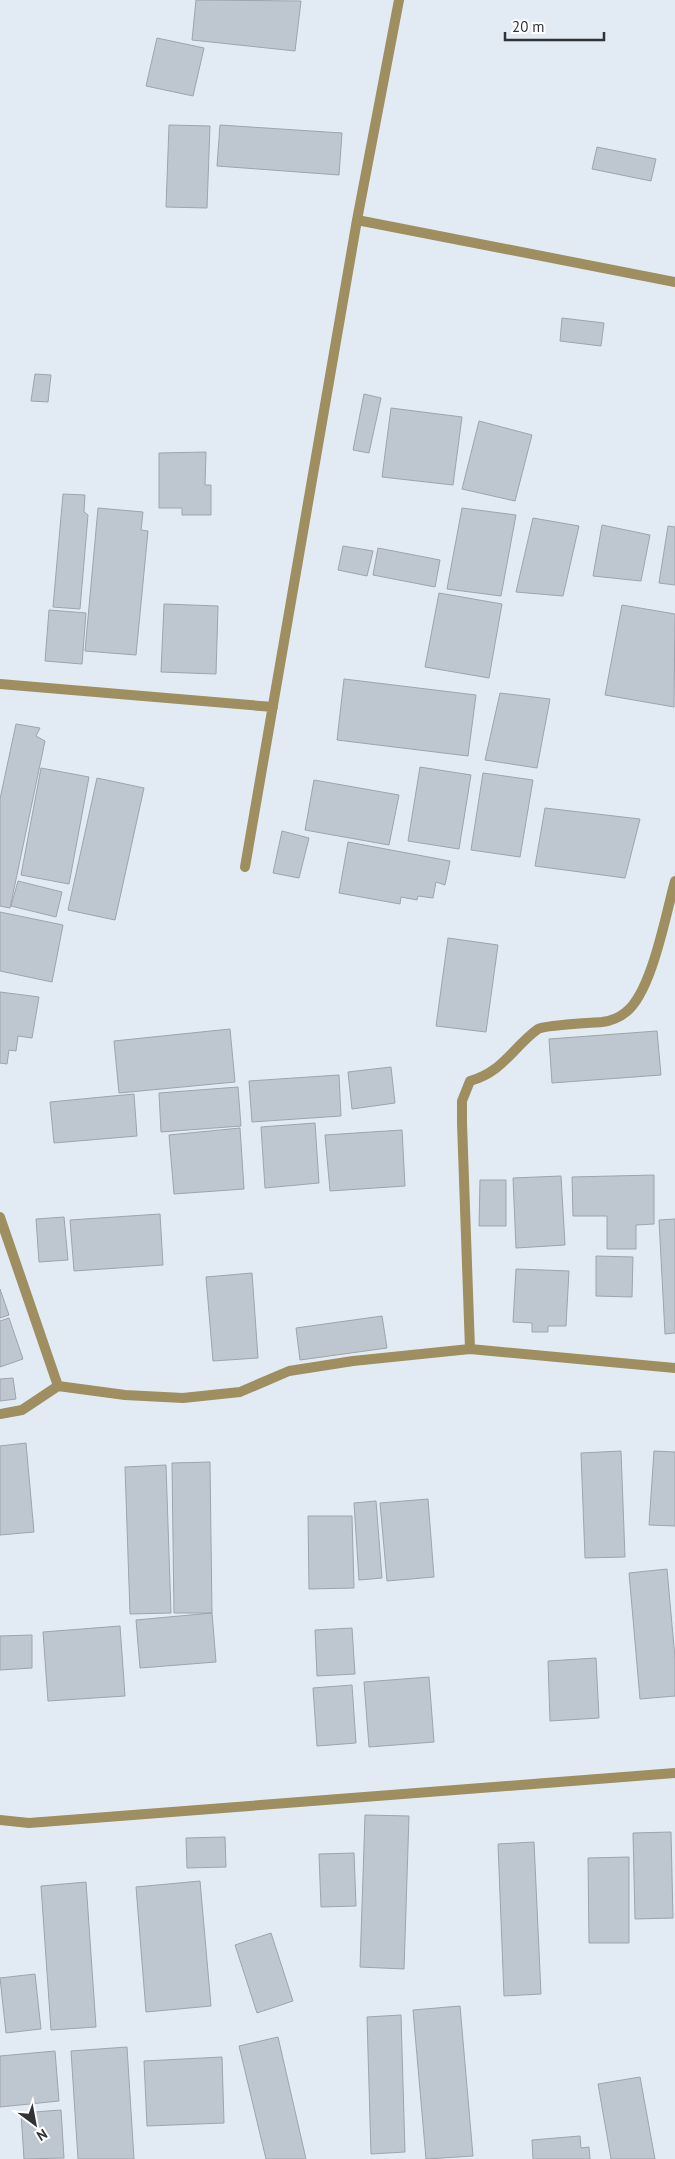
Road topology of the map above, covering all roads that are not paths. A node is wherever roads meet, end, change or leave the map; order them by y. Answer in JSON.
{"nodes":[{"id":1,"x":399,"y":0,"type":"edge"},
{"id":2,"x":356,"y":220,"type":"junction"},
{"id":3,"x":675,"y":282,"type":"edge"},
{"id":4,"x":0,"y":684,"type":"edge"},
{"id":5,"x":273,"y":707,"type":"junction"},
{"id":6,"x":245,"y":866,"type":"dead end"},
{"id":7,"x":675,"y":881,"type":"edge"},
{"id":8,"x":0,"y":1217,"type":"edge"},
{"id":9,"x":470,"y":1349,"type":"junction"},
{"id":10,"x":675,"y":1368,"type":"edge"},
{"id":11,"x":58,"y":1386,"type":"junction"},
{"id":12,"x":0,"y":1414,"type":"edge"},
{"id":13,"x":675,"y":1774,"type":"edge"},
{"id":14,"x":0,"y":1820,"type":"edge"}],
"edges":[{"from":1,"to":2,"type":"street"},
{"from":2,"to":3,"type":"street"},
{"from":2,"to":5,"type":"street"},
{"from":4,"to":5,"type":"street"},
{"from":5,"to":6,"type":"street"},
{"from":7,"to":9,"type":"street"},
{"from":8,"to":11,"type":"street"},
{"from":9,"to":10,"type":"street"},
{"from":9,"to":11,"type":"street"},
{"from":11,"to":12,"type":"street"},
{"from":13,"to":14,"type":"street"}]}
